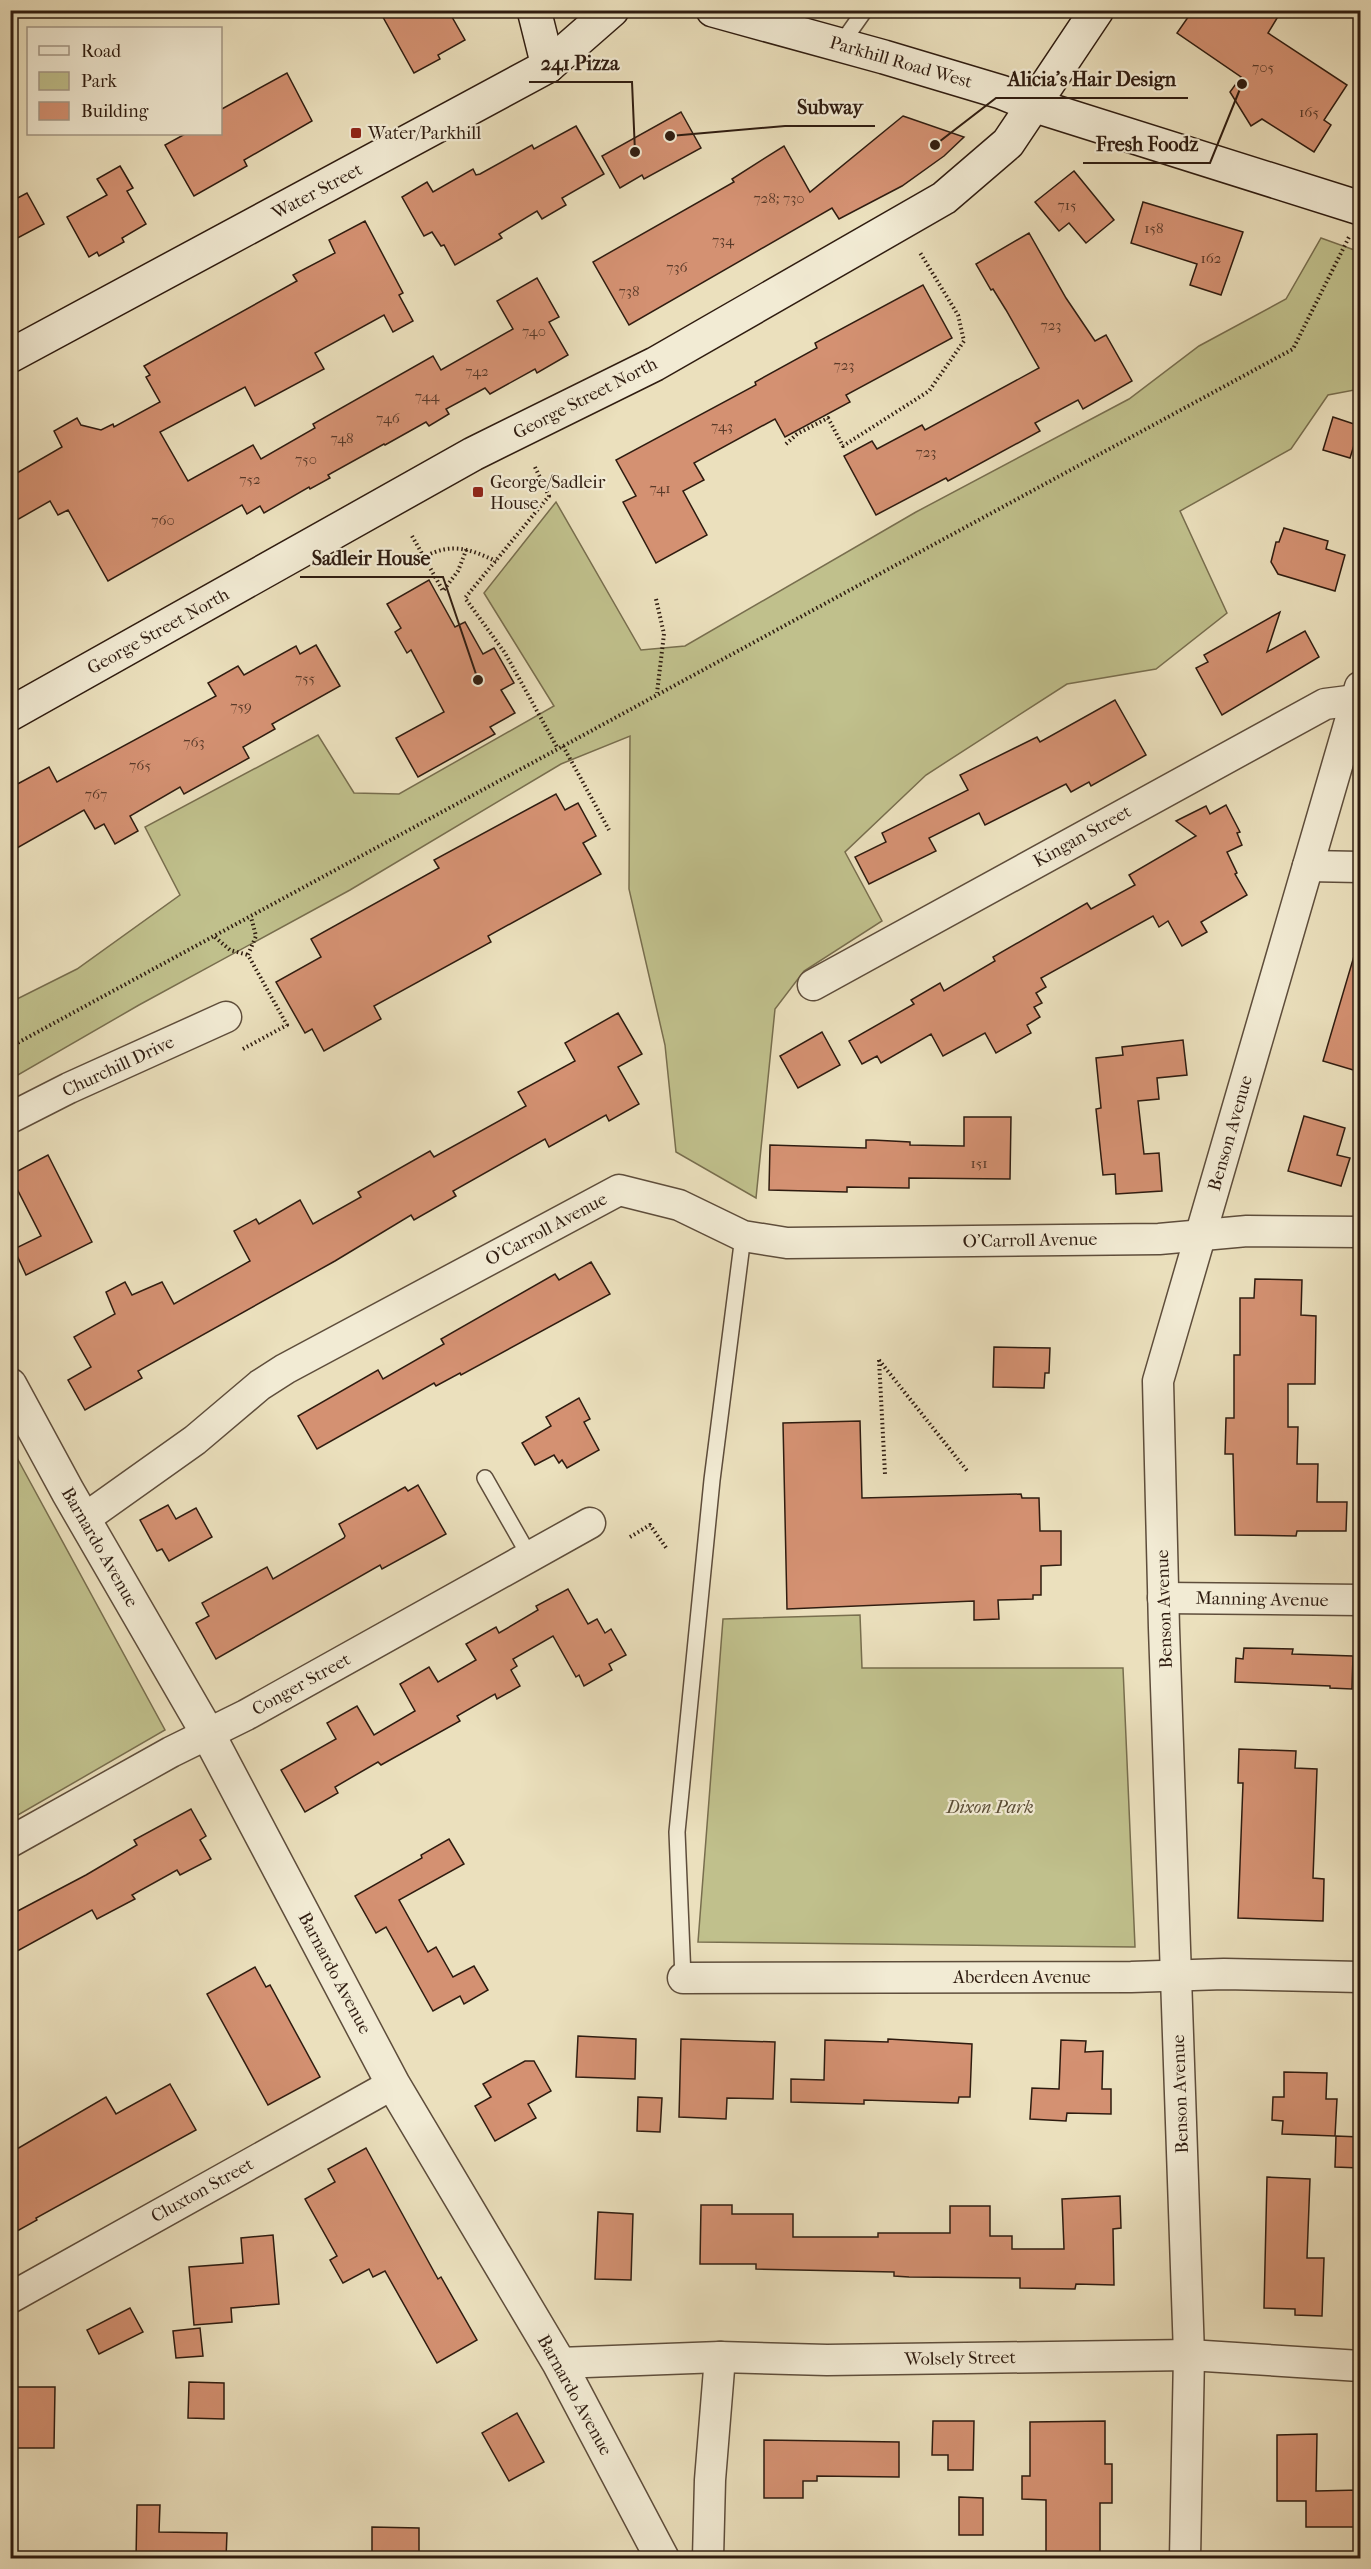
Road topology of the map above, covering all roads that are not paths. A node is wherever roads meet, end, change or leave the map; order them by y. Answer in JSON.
{"nodes":[{"id":1,"x":534,"y":10,"type":"edge"},
{"id":2,"x":612,"y":10,"type":"edge"},
{"id":3,"x":713,"y":10,"type":"edge"},
{"id":4,"x":865,"y":10,"type":"edge"},
{"id":5,"x":1097,"y":10,"type":"edge"},
{"id":6,"x":841,"y":44,"type":"junction"},
{"id":7,"x":548,"y":66,"type":"junction"},
{"id":8,"x":1033,"y":105,"type":"junction"},
{"id":9,"x":1355,"y":222,"type":"edge"},
{"id":10,"x":10,"y":356,"type":"edge"},
{"id":11,"x":1358,"y":694,"type":"edge"},
{"id":12,"x":10,"y":714,"type":"edge"},
{"id":13,"x":1308,"y":866,"type":"junction"},
{"id":14,"x":1360,"y":867,"type":"edge"},
{"id":15,"x":813,"y":985,"type":"dead end"},
{"id":16,"x":226,"y":1017,"type":"dead end"},
{"id":17,"x":10,"y":1118,"type":"edge"},
{"id":18,"x":1360,"y":1232,"type":"edge"},
{"id":19,"x":1201,"y":1233,"type":"junction"},
{"id":20,"x":743,"y":1236,"type":"junction"},
{"id":21,"x":13,"y":1397,"type":"edge"},
{"id":22,"x":485,"y":1478,"type":"dead end"},
{"id":23,"x":84,"y":1518,"type":"junction"},
{"id":24,"x":590,"y":1523,"type":"dead end"},
{"id":25,"x":530,"y":1557,"type":"junction"},
{"id":26,"x":1163,"y":1598,"type":"junction"},
{"id":27,"x":1360,"y":1600,"type":"edge"},
{"id":28,"x":208,"y":1734,"type":"junction"},
{"id":29,"x":10,"y":1842,"type":"edge"},
{"id":30,"x":1176,"y":1975,"type":"junction"},
{"id":31,"x":1360,"y":1977,"type":"edge"},
{"id":32,"x":683,"y":1978,"type":"joint"},
{"id":33,"x":393,"y":2084,"type":"junction"},
{"id":34,"x":10,"y":2298,"type":"edge"},
{"id":35,"x":1189,"y":2355,"type":"junction"},
{"id":36,"x":720,"y":2356,"type":"junction"},
{"id":37,"x":558,"y":2363,"type":"junction"},
{"id":38,"x":1360,"y":2366,"type":"edge"},
{"id":39,"x":662,"y":2559,"type":"edge"},
{"id":40,"x":708,"y":2559,"type":"edge"},
{"id":41,"x":1185,"y":2559,"type":"edge"}],
"edges":[{"from":1,"to":7,"type":"main road"},
{"from":2,"to":7,"type":"main road","name":"Water Street"},
{"from":3,"to":6,"type":"main road","name":"Parkhill Road West"},
{"from":4,"to":6,"type":"lane"},
{"from":5,"to":8,"type":"main road","name":"George Street North"},
{"from":6,"to":8,"type":"main road","name":"Parkhill Road West"},
{"from":7,"to":10,"type":"main road","name":"Water Street"},
{"from":8,"to":9,"type":"main road","name":"Parkhill Road West"},
{"from":8,"to":12,"type":"main road","name":"George Street North"},
{"from":11,"to":13,"type":"street","name":"Benson Avenue"},
{"from":11,"to":15,"type":"street","name":"Kingan Street"},
{"from":13,"to":14,"type":"street"},
{"from":13,"to":19,"type":"street","name":"Benson Avenue"},
{"from":16,"to":17,"type":"street","name":"Churchill Drive"},
{"from":18,"to":19,"type":"street","name":"O'Carroll Avenue"},
{"from":19,"to":20,"type":"street","name":"O'Carroll Avenue"},
{"from":19,"to":26,"type":"street","name":"Benson Avenue"},
{"from":20,"to":23,"type":"street","name":"O'Carroll Avenue"},
{"from":20,"to":32,"type":"lane"},
{"from":21,"to":23,"type":"main road","name":"Barnardo Avenue"},
{"from":22,"to":25,"type":"lane"},
{"from":23,"to":28,"type":"main road","name":"Barnardo Avenue"},
{"from":24,"to":25,"type":"street","name":"Conger Street"},
{"from":25,"to":28,"type":"street","name":"Conger Street"},
{"from":26,"to":27,"type":"street","name":"Manning Avenue"},
{"from":26,"to":30,"type":"street","name":"Benson Avenue"},
{"from":28,"to":29,"type":"street","name":"Conger Street"},
{"from":28,"to":33,"type":"main road","name":"Barnardo Avenue"},
{"from":30,"to":31,"type":"street","name":"Aberdeen Avenue"},
{"from":30,"to":32,"type":"street","name":"Aberdeen Avenue"},
{"from":30,"to":35,"type":"street","name":"Benson Avenue"},
{"from":33,"to":34,"type":"street","name":"Cluxton Street"},
{"from":33,"to":37,"type":"main road","name":"Barnardo Avenue"},
{"from":35,"to":36,"type":"street","name":"Wolsely Street"},
{"from":35,"to":38,"type":"street","name":"Wolsely Street"},
{"from":35,"to":41,"type":"street","name":"Benson Avenue"},
{"from":36,"to":37,"type":"street","name":"Wolsely Street"},
{"from":36,"to":40,"type":"street"},
{"from":37,"to":39,"type":"main road","name":"Barnardo Avenue"}]}
